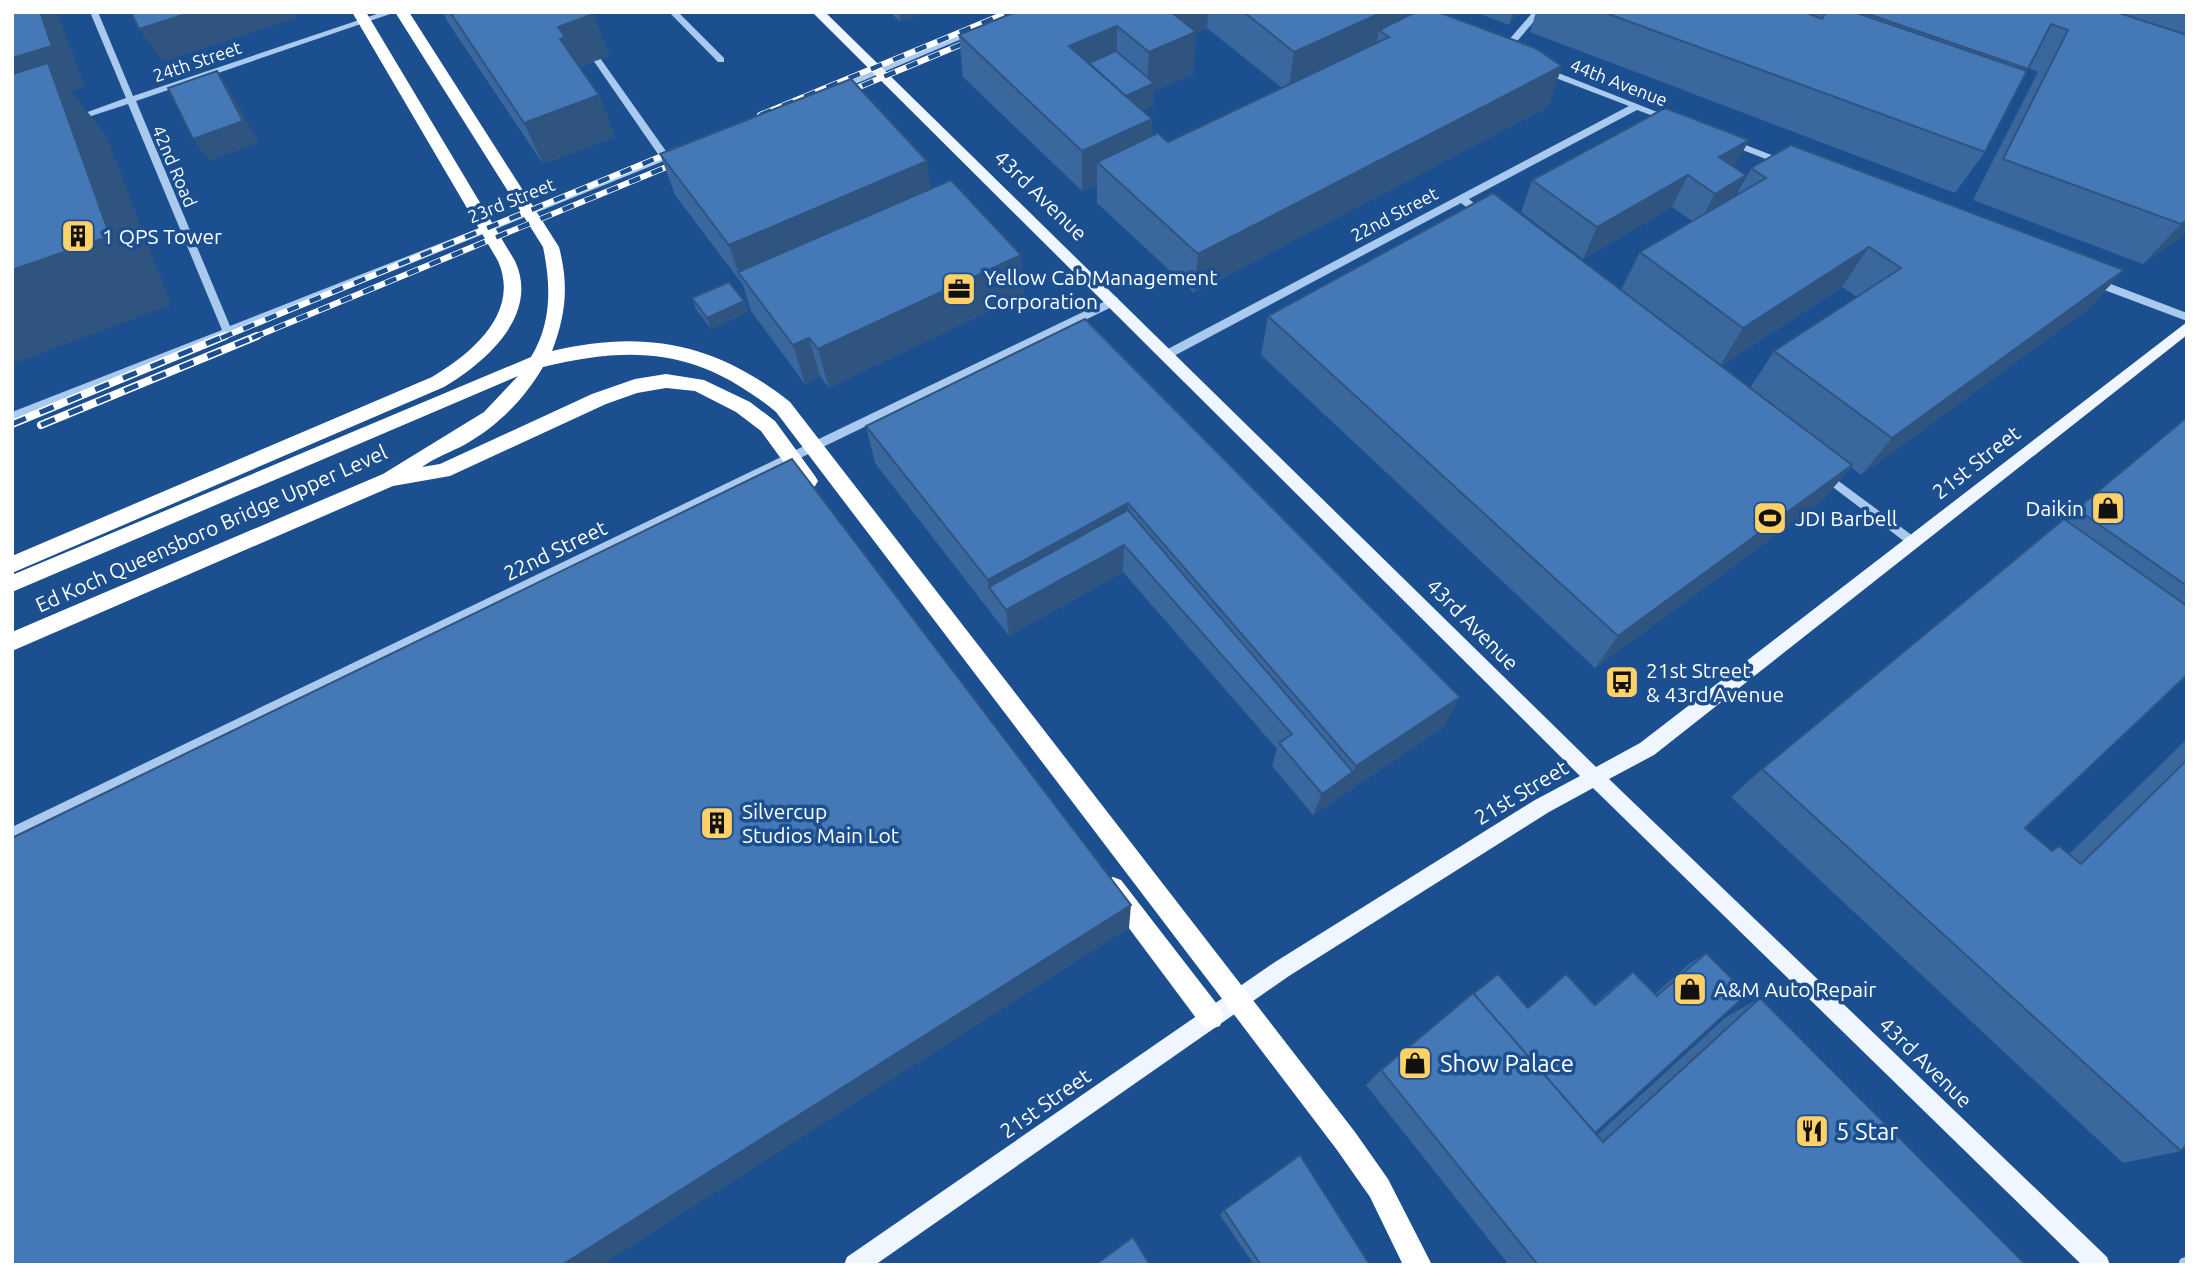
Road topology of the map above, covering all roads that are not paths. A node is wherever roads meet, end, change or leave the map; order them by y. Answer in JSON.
{"nodes":[{"id":1,"x":94,"y":12,"type":"edge"},
{"id":2,"x":359,"y":12,"type":"edge"},
{"id":3,"x":392,"y":12,"type":"edge"},
{"id":4,"x":402,"y":12,"type":"edge"},
{"id":5,"x":673,"y":12,"type":"edge"},
{"id":6,"x":818,"y":12,"type":"edge"},
{"id":7,"x":1538,"y":12,"type":"edge"},
{"id":8,"x":980,"y":30,"type":"edge"},
{"id":9,"x":1489,"y":49,"type":"edge"},
{"id":10,"x":1501,"y":54,"type":"junction"},
{"id":11,"x":1513,"y":59,"type":"edge"},
{"id":12,"x":597,"y":60,"type":"dead end"},
{"id":13,"x":721,"y":60,"type":"dead end"},
{"id":14,"x":1538,"y":68,"type":"edge"},
{"id":15,"x":879,"y":71,"type":"junction"},
{"id":16,"x":827,"y":93,"type":"edge"},
{"id":17,"x":131,"y":100,"type":"junction"},
{"id":18,"x":1637,"y":106,"type":"junction"},
{"id":19,"x":70,"y":120,"type":"edge"},
{"id":20,"x":1675,"y":121,"type":"edge"},
{"id":21,"x":1714,"y":136,"type":"edge"},
{"id":22,"x":691,"y":148,"type":"edge"},
{"id":23,"x":666,"y":158,"type":"junction"},
{"id":24,"x":1792,"y":166,"type":"edge"},
{"id":25,"x":1461,"y":198,"type":"junction"},
{"id":26,"x":1487,"y":218,"type":"edge"},
{"id":27,"x":2089,"y":280,"type":"edge"},
{"id":28,"x":1114,"y":301,"type":"junction"},
{"id":29,"x":2187,"y":317,"type":"edge"},
{"id":30,"x":2187,"y":327,"type":"edge"},
{"id":31,"x":228,"y":333,"type":"junction"},
{"id":32,"x":1168,"y":354,"type":"junction"},
{"id":33,"x":12,"y":417,"type":"edge"},
{"id":34,"x":1815,"y":467,"type":"edge"},
{"id":35,"x":390,"y":479,"type":"junction"},
{"id":36,"x":819,"y":496,"type":"edge"},
{"id":37,"x":1913,"y":542,"type":"junction"},
{"id":38,"x":12,"y":565,"type":"edge"},
{"id":39,"x":12,"y":584,"type":"edge"},
{"id":40,"x":12,"y":642,"type":"edge"},
{"id":41,"x":1596,"y":776,"type":"junction"},
{"id":42,"x":12,"y":834,"type":"edge"},
{"id":43,"x":1104,"y":875,"type":"edge"},
{"id":44,"x":1211,"y":1017,"type":"junction"},
{"id":45,"x":855,"y":1265,"type":"edge"},
{"id":46,"x":1418,"y":1265,"type":"edge"},
{"id":47,"x":2099,"y":1265,"type":"edge"}],
"edges":[{"from":1,"to":17,"type":"street","name":"42nd Road"},
{"from":2,"to":38,"type":"highway","name":"Ed Koch Queensboro Bridge Upper Level"},
{"from":3,"to":17,"type":"street","name":"24th Street"},
{"from":4,"to":35,"type":"highway","name":"Ed Koch Queensboro Bridge Upper Level"},
{"from":5,"to":13,"type":"street"},
{"from":6,"to":15,"type":"main road","name":"43rd Avenue"},
{"from":7,"to":10,"type":"street"},
{"from":8,"to":15,"type":"street"},
{"from":9,"to":10,"type":"street"},
{"from":10,"to":11,"type":"street"},
{"from":12,"to":23,"type":"street"},
{"from":14,"to":18,"type":"street","name":"44th Avenue"},
{"from":15,"to":16,"type":"street"},
{"from":15,"to":28,"type":"main road","name":"43rd Avenue"},
{"from":17,"to":19,"type":"street","name":"24th Street"},
{"from":17,"to":31,"type":"street","name":"42nd Road"},
{"from":18,"to":20,"type":"street","name":"44th Avenue"},
{"from":18,"to":25,"type":"street","name":"22nd Street"},
{"from":21,"to":24,"type":"street"},
{"from":22,"to":23,"type":"street","name":"23rd Street"},
{"from":23,"to":31,"type":"street","name":"23rd Street"},
{"from":25,"to":26,"type":"street"},
{"from":25,"to":32,"type":"street","name":"22nd Street"},
{"from":27,"to":29,"type":"street"},
{"from":28,"to":32,"type":"main road","name":"43rd Avenue"},
{"from":28,"to":42,"type":"street","name":"22nd Street"},
{"from":30,"to":37,"type":"main road","name":"21st Street"},
{"from":31,"to":33,"type":"street","name":"23rd Street"},
{"from":32,"to":41,"type":"main road","name":"43rd Avenue"},
{"from":34,"to":37,"type":"street"},
{"from":35,"to":36,"type":"highway"},
{"from":35,"to":40,"type":"highway","name":"Ed Koch Queensboro Bridge Upper Level"},
{"from":37,"to":41,"type":"main road","name":"21st Street"},
{"from":39,"to":46,"type":"highway"},
{"from":41,"to":44,"type":"main road","name":"21st Street"},
{"from":41,"to":47,"type":"main road","name":"43rd Avenue"},
{"from":43,"to":44,"type":"highway"},
{"from":44,"to":45,"type":"main road","name":"21st Street"}]}
